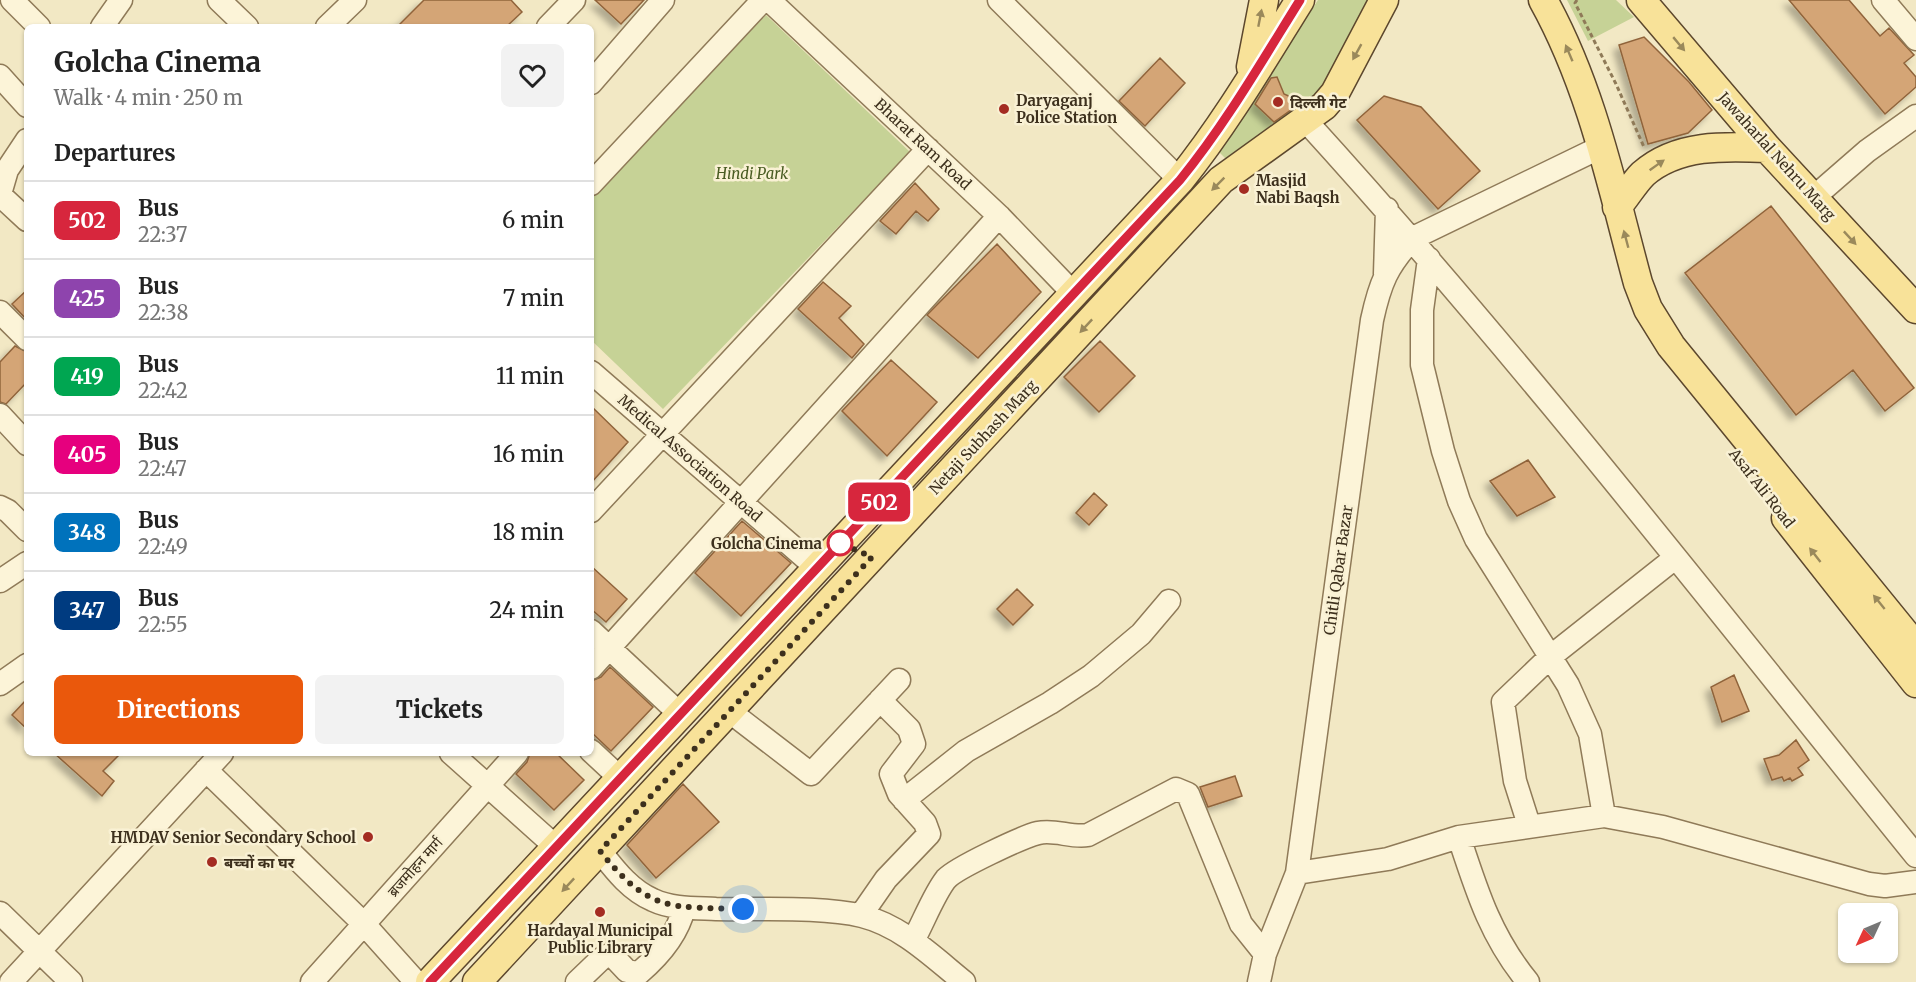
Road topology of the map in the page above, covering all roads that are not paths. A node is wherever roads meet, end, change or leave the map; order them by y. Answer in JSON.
{"nodes":[{"id":1,"x":12,"y":0,"type":"edge"},
{"id":2,"x":122,"y":0,"type":"edge"},
{"id":3,"x":219,"y":0,"type":"edge"},
{"id":4,"x":355,"y":0,"type":"edge"},
{"id":5,"x":574,"y":0,"type":"edge"},
{"id":6,"x":663,"y":0,"type":"edge"},
{"id":7,"x":763,"y":0,"type":"edge"},
{"id":8,"x":769,"y":0,"type":"edge"},
{"id":9,"x":999,"y":0,"type":"edge"},
{"id":10,"x":1264,"y":0,"type":"edge"},
{"id":11,"x":1299,"y":0,"type":"edge"},
{"id":12,"x":1543,"y":0,"type":"edge"},
{"id":13,"x":1641,"y":0,"type":"edge"},
{"id":14,"x":1883,"y":0,"type":"edge"},
{"id":15,"x":1388,"y":3,"type":"edge"},
{"id":16,"x":36,"y":24,"type":"edge"},
{"id":17,"x":104,"y":24,"type":"edge"},
{"id":18,"x":244,"y":24,"type":"edge"},
{"id":19,"x":330,"y":24,"type":"edge"},
{"id":20,"x":551,"y":24,"type":"edge"},
{"id":21,"x":1916,"y":39,"type":"edge"},
{"id":22,"x":0,"y":76,"type":"edge"},
{"id":23,"x":1249,"y":78,"type":"junction"},
{"id":24,"x":594,"y":80,"type":"edge"},
{"id":25,"x":24,"y":103,"type":"edge"},
{"id":26,"x":1916,"y":116,"type":"edge"},
{"id":27,"x":1306,"y":120,"type":"junction"},
{"id":28,"x":24,"y":143,"type":"edge"},
{"id":29,"x":1601,"y":147,"type":"junction"},
{"id":30,"x":928,"y":148,"type":"junction"},
{"id":31,"x":1767,"y":148,"type":"junction"},
{"id":32,"x":4,"y":166,"type":"edge"},
{"id":33,"x":1180,"y":180,"type":"junction"},
{"id":34,"x":594,"y":181,"type":"edge"},
{"id":35,"x":0,"y":194,"type":"edge"},
{"id":36,"x":1813,"y":198,"type":"junction"},
{"id":37,"x":1617,"y":207,"type":"junction"},
{"id":38,"x":1387,"y":209,"type":"junction"},
{"id":39,"x":999,"y":216,"type":"junction"},
{"id":40,"x":24,"y":217,"type":"edge"},
{"id":41,"x":1413,"y":238,"type":"junction"},
{"id":42,"x":1430,"y":259,"type":"junction"},
{"id":43,"x":1384,"y":274,"type":"junction"},
{"id":44,"x":1638,"y":283,"type":"junction"},
{"id":45,"x":1073,"y":292,"type":"junction"},
{"id":46,"x":1916,"y":309,"type":"edge"},
{"id":47,"x":0,"y":312,"type":"edge"},
{"id":48,"x":24,"y":336,"type":"edge"},
{"id":49,"x":594,"y":375,"type":"edge"},
{"id":50,"x":0,"y":415,"type":"edge"},
{"id":51,"x":661,"y":434,"type":"junction"},
{"id":52,"x":24,"y":441,"type":"edge"},
{"id":53,"x":741,"y":503,"type":"junction"},
{"id":54,"x":0,"y":507,"type":"edge"},
{"id":55,"x":594,"y":508,"type":"edge"},
{"id":56,"x":24,"y":527,"type":"edge"},
{"id":57,"x":1675,"y":558,"type":"junction"},
{"id":58,"x":24,"y":565,"type":"edge"},
{"id":59,"x":817,"y":568,"type":"junction"},
{"id":60,"x":0,"y":581,"type":"edge"},
{"id":61,"x":1169,"y":601,"type":"dead end"},
{"id":62,"x":594,"y":634,"type":"edge"},
{"id":63,"x":1916,"y":647,"type":"edge"},
{"id":64,"x":609,"y":648,"type":"junction"},
{"id":65,"x":1550,"y":657,"type":"junction"},
{"id":66,"x":594,"y":665,"type":"edge"},
{"id":67,"x":24,"y":667,"type":"edge"},
{"id":68,"x":899,"y":680,"type":"dead end"},
{"id":69,"x":1916,"y":683,"type":"edge"},
{"id":70,"x":0,"y":684,"type":"edge"},
{"id":71,"x":880,"y":700,"type":"junction"},
{"id":72,"x":729,"y":711,"type":"junction"},
{"id":73,"x":680,"y":714,"type":"junction"},
{"id":74,"x":594,"y":754,"type":"edge"},
{"id":75,"x":219,"y":756,"type":"edge"},
{"id":76,"x":455,"y":756,"type":"edge"},
{"id":77,"x":514,"y":756,"type":"edge"},
{"id":78,"x":206,"y":770,"type":"junction"},
{"id":79,"x":620,"y":778,"type":"junction"},
{"id":80,"x":487,"y":786,"type":"junction"},
{"id":81,"x":904,"y":800,"type":"junction"},
{"id":82,"x":1604,"y":816,"type":"junction"},
{"id":83,"x":1529,"y":825,"type":"junction"},
{"id":84,"x":1459,"y":837,"type":"junction"},
{"id":85,"x":556,"y":847,"type":"junction"},
{"id":86,"x":600,"y":851,"type":"junction"},
{"id":87,"x":1916,"y":856,"type":"edge"},
{"id":88,"x":1297,"y":873,"type":"junction"},
{"id":89,"x":1916,"y":882,"type":"edge"},
{"id":90,"x":684,"y":908,"type":"junction"},
{"id":91,"x":0,"y":913,"type":"edge"},
{"id":92,"x":861,"y":915,"type":"junction"},
{"id":93,"x":364,"y":924,"type":"junction"},
{"id":94,"x":913,"y":941,"type":"junction"},
{"id":95,"x":39,"y":952,"type":"junction"},
{"id":96,"x":1265,"y":954,"type":"junction"},
{"id":97,"x":11,"y":982,"type":"edge"},
{"id":98,"x":71,"y":982,"type":"edge"},
{"id":99,"x":312,"y":982,"type":"edge"},
{"id":100,"x":416,"y":982,"type":"edge"},
{"id":101,"x":430,"y":982,"type":"edge"},
{"id":102,"x":477,"y":982,"type":"edge"},
{"id":103,"x":577,"y":982,"type":"edge"},
{"id":104,"x":964,"y":982,"type":"edge"},
{"id":105,"x":1258,"y":982,"type":"edge"},
{"id":106,"x":1528,"y":982,"type":"edge"}],
"edges":[{"from":1,"to":16,"type":"street"},
{"from":2,"to":17,"type":"street"},
{"from":3,"to":18,"type":"street"},
{"from":4,"to":19,"type":"street"},
{"from":5,"to":20,"type":"street"},
{"from":6,"to":24,"type":"street"},
{"from":7,"to":34,"type":"street"},
{"from":8,"to":30,"type":"street","name":"Bharat Ram Road"},
{"from":9,"to":33,"type":"street"},
{"from":23,"to":10,"type":"main road","one_way":true},
{"from":11,"to":23,"type":"main road"},
{"from":29,"to":12,"type":"main road","name":"Asaf Ali Road","one_way":true},
{"from":13,"to":31,"type":"main road","name":"Jawaharlal Nehru Marg","one_way":true},
{"from":14,"to":21,"type":"street"},
{"from":15,"to":27,"type":"main road","name":"Netaji Subhash Marg","one_way":true},
{"from":22,"to":25,"type":"street"},
{"from":23,"to":33,"type":"main road"},
{"from":26,"to":36,"type":"street"},
{"from":27,"to":38,"type":"street"},
{"from":27,"to":72,"type":"main road","name":"Netaji Subhash Marg","one_way":true},
{"from":28,"to":32,"type":"street"},
{"from":29,"to":37,"type":"main road","name":"Asaf Ali Road"},
{"from":29,"to":41,"type":"street","name":"Chitli Qabar Bazar"},
{"from":30,"to":39,"type":"street","name":"Bharat Ram Road"},
{"from":30,"to":51,"type":"street"},
{"from":31,"to":36,"type":"main road","name":"Jawaharlal Nehru Marg"},
{"from":37,"to":31,"type":"main road","one_way":true},
{"from":32,"to":35,"type":"street"},
{"from":33,"to":45,"type":"main road"},
{"from":35,"to":40,"type":"street"},
{"from":36,"to":46,"type":"main road","name":"Jawaharlal Nehru Marg","one_way":true},
{"from":44,"to":37,"type":"main road","name":"Asaf Ali Road","one_way":true},
{"from":38,"to":41,"type":"street"},
{"from":38,"to":43,"type":"street"},
{"from":39,"to":45,"type":"street","name":"Bharat Ram Road"},
{"from":39,"to":53,"type":"street"},
{"from":41,"to":42,"type":"street"},
{"from":41,"to":43,"type":"street","name":"Chitli Qabar Bazar"},
{"from":42,"to":57,"type":"street"},
{"from":42,"to":65,"type":"street"},
{"from":43,"to":88,"type":"street","name":"Chitli Qabar Bazar"},
{"from":63,"to":44,"type":"main road","name":"Asaf Ali Road","one_way":true},
{"from":69,"to":44,"type":"main road","name":"Asaf Ali Road","one_way":true},
{"from":45,"to":59,"type":"main road"},
{"from":47,"to":48,"type":"street"},
{"from":49,"to":51,"type":"street","name":"Medical Association Road"},
{"from":50,"to":52,"type":"street"},
{"from":51,"to":53,"type":"street","name":"Medical Association Road"},
{"from":51,"to":55,"type":"street"},
{"from":53,"to":59,"type":"street","name":"Medical Association Road"},
{"from":53,"to":64,"type":"street"},
{"from":54,"to":56,"type":"street"},
{"from":57,"to":65,"type":"street"},
{"from":57,"to":87,"type":"street"},
{"from":58,"to":60,"type":"street"},
{"from":59,"to":73,"type":"main road"},
{"from":61,"to":81,"type":"street"},
{"from":62,"to":64,"type":"street"},
{"from":64,"to":66,"type":"street"},
{"from":64,"to":73,"type":"street"},
{"from":65,"to":82,"type":"street"},
{"from":65,"to":83,"type":"street"},
{"from":67,"to":70,"type":"street"},
{"from":68,"to":71,"type":"street"},
{"from":71,"to":72,"type":"street"},
{"from":71,"to":81,"type":"street"},
{"from":72,"to":86,"type":"main road","name":"Netaji Subhash Marg"},
{"from":73,"to":79,"type":"main road"},
{"from":74,"to":79,"type":"street"},
{"from":75,"to":78,"type":"street"},
{"from":76,"to":80,"type":"street"},
{"from":77,"to":80,"type":"street","name":"ब्रजमोहन मार्ग"},
{"from":78,"to":93,"type":"street"},
{"from":78,"to":95,"type":"street"},
{"from":79,"to":85,"type":"main road"},
{"from":80,"to":85,"type":"street"},
{"from":80,"to":93,"type":"street","name":"ब्रजमोहन मार्ग"},
{"from":81,"to":92,"type":"street"},
{"from":82,"to":83,"type":"street"},
{"from":82,"to":89,"type":"street"},
{"from":83,"to":84,"type":"street"},
{"from":84,"to":88,"type":"street"},
{"from":84,"to":106,"type":"street"},
{"from":85,"to":101,"type":"main road"},
{"from":86,"to":90,"type":"street"},
{"from":86,"to":102,"type":"main road","name":"Netaji Subhash Marg","one_way":true},
{"from":88,"to":96,"type":"street","name":"Chitli Qabar Bazar"},
{"from":90,"to":92,"type":"street"},
{"from":90,"to":103,"type":"street"},
{"from":91,"to":95,"type":"street"},
{"from":92,"to":94,"type":"street"},
{"from":93,"to":99,"type":"street","name":"ब्रजमोहन मार्ग"},
{"from":93,"to":100,"type":"street"},
{"from":94,"to":96,"type":"street"},
{"from":94,"to":104,"type":"street"},
{"from":95,"to":97,"type":"street"},
{"from":95,"to":98,"type":"street"},
{"from":96,"to":105,"type":"street","name":"Chitli Qabar Bazar"}]}
